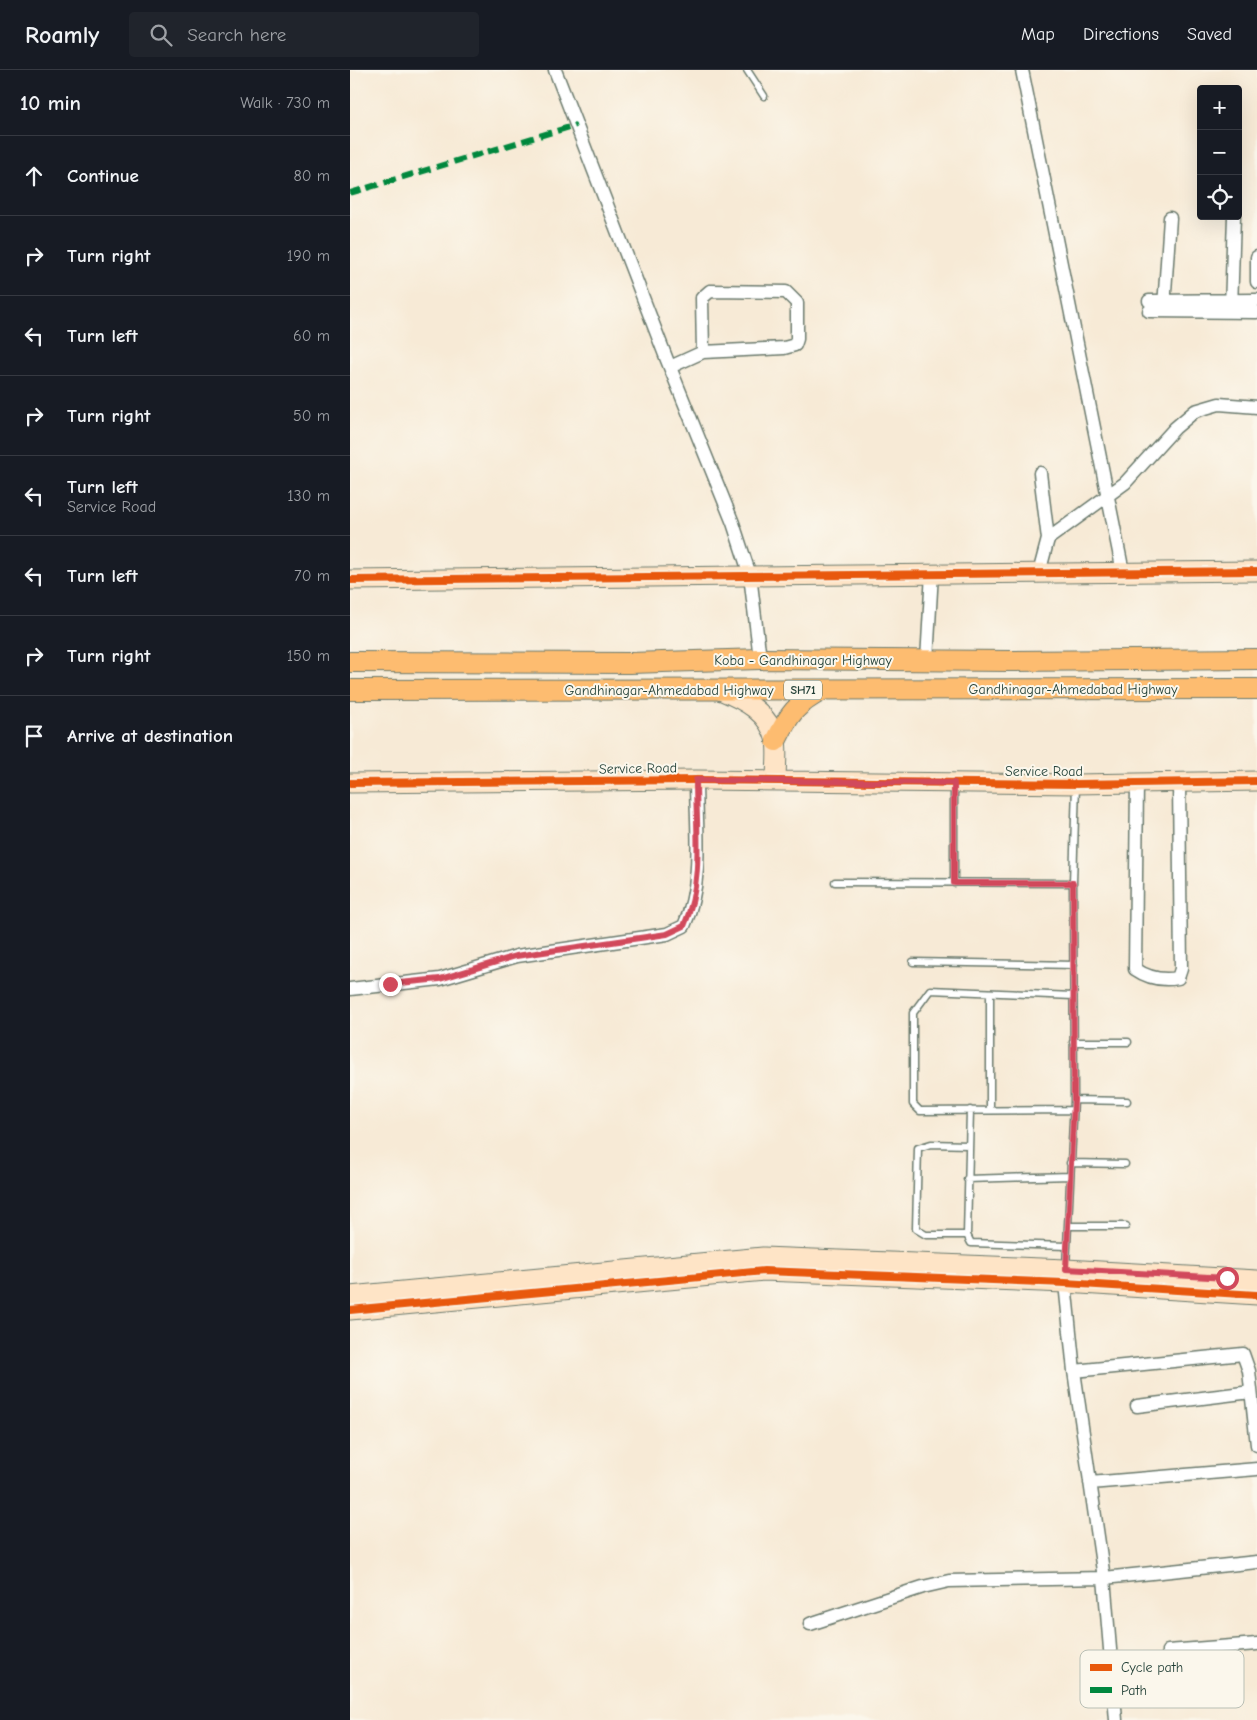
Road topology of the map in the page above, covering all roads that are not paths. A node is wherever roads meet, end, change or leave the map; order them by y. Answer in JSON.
{"nodes":[{"id":1,"x":555,"y":70,"type":"edge"},
{"id":2,"x":748,"y":70,"type":"edge"},
{"id":3,"x":1022,"y":70,"type":"edge"},
{"id":4,"x":764,"y":96,"type":"dead end"},
{"id":5,"x":1170,"y":218,"type":"dead end"},
{"id":6,"x":1234,"y":220,"type":"edge"},
{"id":7,"x":1257,"y":257,"type":"edge"},
{"id":8,"x":1257,"y":282,"type":"edge"},
{"id":9,"x":1257,"y":300,"type":"edge"},
{"id":10,"x":1149,"y":306,"type":"dead end"},
{"id":11,"x":1164,"y":306,"type":"junction"},
{"id":12,"x":1230,"y":306,"type":"junction"},
{"id":13,"x":1257,"y":312,"type":"edge"},
{"id":14,"x":703,"y":352,"type":"junction"},
{"id":15,"x":670,"y":367,"type":"junction"},
{"id":16,"x":1257,"y":407,"type":"edge"},
{"id":17,"x":1040,"y":473,"type":"dead end"},
{"id":18,"x":1108,"y":495,"type":"junction"},
{"id":19,"x":1048,"y":539,"type":"junction"},
{"id":20,"x":1257,"y":571,"type":"edge"},
{"id":21,"x":1039,"y":572,"type":"junction"},
{"id":22,"x":1123,"y":572,"type":"junction"},
{"id":23,"x":932,"y":573,"type":"junction"},
{"id":24,"x":750,"y":575,"type":"junction"},
{"id":25,"x":350,"y":580,"type":"edge"},
{"id":26,"x":760,"y":659,"type":"junction"},
{"id":27,"x":1257,"y":659,"type":"edge"},
{"id":28,"x":927,"y":660,"type":"junction"},
{"id":29,"x":350,"y":662,"type":"edge"},
{"id":30,"x":1257,"y":688,"type":"edge"},
{"id":31,"x":350,"y":690,"type":"edge"},
{"id":32,"x":720,"y":690,"type":"junction"},
{"id":33,"x":823,"y":690,"type":"junction"},
{"id":34,"x":776,"y":741,"type":"junction"},
{"id":35,"x":696,"y":780,"type":"junction"},
{"id":36,"x":776,"y":780,"type":"junction"},
{"id":37,"x":1257,"y":781,"type":"edge"},
{"id":38,"x":350,"y":783,"type":"edge"},
{"id":39,"x":954,"y":783,"type":"junction"},
{"id":40,"x":1137,"y":783,"type":"junction"},
{"id":41,"x":1179,"y":783,"type":"junction"},
{"id":42,"x":1076,"y":784,"type":"junction"},
{"id":43,"x":835,"y":882,"type":"dead end"},
{"id":44,"x":954,"y":883,"type":"junction"},
{"id":45,"x":1073,"y":883,"type":"junction"},
{"id":46,"x":913,"y":962,"type":"dead end"},
{"id":47,"x":1074,"y":965,"type":"junction"},
{"id":48,"x":350,"y":989,"type":"edge"},
{"id":49,"x":990,"y":992,"type":"junction"},
{"id":50,"x":1073,"y":996,"type":"junction"},
{"id":51,"x":1073,"y":1042,"type":"junction"},
{"id":52,"x":1128,"y":1042,"type":"dead end"},
{"id":53,"x":1074,"y":1100,"type":"junction"},
{"id":54,"x":1127,"y":1102,"type":"dead end"},
{"id":55,"x":970,"y":1110,"type":"junction"},
{"id":56,"x":990,"y":1110,"type":"junction"},
{"id":57,"x":1072,"y":1110,"type":"junction"},
{"id":58,"x":968,"y":1145,"type":"junction"},
{"id":59,"x":1070,"y":1164,"type":"junction"},
{"id":60,"x":1126,"y":1164,"type":"dead end"},
{"id":61,"x":1070,"y":1176,"type":"junction"},
{"id":62,"x":967,"y":1179,"type":"junction"},
{"id":63,"x":1068,"y":1226,"type":"junction"},
{"id":64,"x":1126,"y":1226,"type":"dead end"},
{"id":65,"x":967,"y":1236,"type":"junction"},
{"id":66,"x":1067,"y":1246,"type":"junction"},
{"id":67,"x":1065,"y":1276,"type":"junction"},
{"id":68,"x":1257,"y":1280,"type":"edge"},
{"id":69,"x":1257,"y":1295,"type":"edge"},
{"id":70,"x":350,"y":1296,"type":"edge"},
{"id":71,"x":350,"y":1310,"type":"edge"},
{"id":72,"x":1074,"y":1371,"type":"junction"},
{"id":73,"x":1251,"y":1392,"type":"junction"},
{"id":74,"x":1137,"y":1406,"type":"dead end"},
{"id":75,"x":1257,"y":1445,"type":"edge"},
{"id":76,"x":1257,"y":1469,"type":"edge"},
{"id":77,"x":1090,"y":1483,"type":"junction"},
{"id":78,"x":1257,"y":1562,"type":"edge"},
{"id":79,"x":1104,"y":1578,"type":"junction"},
{"id":80,"x":810,"y":1624,"type":"dead end"},
{"id":81,"x":1257,"y":1644,"type":"edge"},
{"id":82,"x":1110,"y":1650,"type":"edge"},
{"id":83,"x":1181,"y":1650,"type":"edge"}],
"edges":[{"from":1,"to":15,"type":"street"},
{"from":2,"to":4,"type":"lane"},
{"from":3,"to":18,"type":"street"},
{"from":5,"to":11,"type":"street"},
{"from":6,"to":12,"type":"street"},
{"from":7,"to":8,"type":"street"},
{"from":9,"to":12,"type":"street"},
{"from":10,"to":11,"type":"street"},
{"from":11,"to":12,"type":"street"},
{"from":12,"to":13,"type":"street"},
{"from":14,"to":14,"type":"street"},
{"from":14,"to":15,"type":"street"},
{"from":15,"to":24,"type":"street"},
{"from":16,"to":18,"type":"street"},
{"from":17,"to":19,"type":"street"},
{"from":18,"to":19,"type":"street"},
{"from":18,"to":22,"type":"street"},
{"from":19,"to":21,"type":"street"},
{"from":20,"to":22,"type":"street"},
{"from":21,"to":22,"type":"street"},
{"from":21,"to":23,"type":"street"},
{"from":23,"to":24,"type":"street"},
{"from":23,"to":28,"type":"street"},
{"from":24,"to":25,"type":"street"},
{"from":24,"to":26,"type":"street"},
{"from":26,"to":28,"type":"main road","name":"Koba - Gandhinagar Highway"},
{"from":26,"to":29,"type":"main road","name":"Koba - Gandhinagar Highway"},
{"from":27,"to":28,"type":"main road","name":"Koba - Gandhinagar Highway"},
{"from":30,"to":33,"type":"main road","name":"Gandhinagar-Ahmedabad Highway","number":"SH71"},
{"from":31,"to":32,"type":"main road","name":"Gandhinagar-Ahmedabad Highway","number":"SH71"},
{"from":32,"to":33,"type":"main road","name":"Gandhinagar-Ahmedabad Highway","number":"SH71"},
{"from":32,"to":34,"type":"street"},
{"from":33,"to":34,"type":"main road"},
{"from":34,"to":36,"type":"street"},
{"from":35,"to":36,"type":"street","name":"Service Road"},
{"from":35,"to":38,"type":"street","name":"Service Road"},
{"from":35,"to":48,"type":"street"},
{"from":36,"to":39,"type":"street","name":"Service Road"},
{"from":37,"to":41,"type":"street","name":"Service Road"},
{"from":39,"to":42,"type":"street","name":"Service Road"},
{"from":39,"to":44,"type":"lane"},
{"from":40,"to":41,"type":"street","name":"Service Road"},
{"from":40,"to":41,"type":"street"},
{"from":40,"to":42,"type":"street","name":"Service Road"},
{"from":42,"to":45,"type":"lane"},
{"from":43,"to":44,"type":"lane"},
{"from":44,"to":45,"type":"lane"},
{"from":45,"to":47,"type":"lane"},
{"from":46,"to":47,"type":"lane"},
{"from":47,"to":50,"type":"lane"},
{"from":49,"to":50,"type":"lane"},
{"from":49,"to":55,"type":"lane"},
{"from":49,"to":56,"type":"lane"},
{"from":50,"to":51,"type":"lane"},
{"from":51,"to":52,"type":"lane"},
{"from":51,"to":53,"type":"lane"},
{"from":53,"to":54,"type":"lane"},
{"from":53,"to":57,"type":"lane"},
{"from":55,"to":56,"type":"lane"},
{"from":55,"to":58,"type":"lane"},
{"from":56,"to":57,"type":"lane"},
{"from":57,"to":59,"type":"lane"},
{"from":58,"to":62,"type":"lane"},
{"from":58,"to":65,"type":"lane"},
{"from":59,"to":60,"type":"lane"},
{"from":59,"to":61,"type":"lane"},
{"from":61,"to":62,"type":"lane"},
{"from":61,"to":63,"type":"lane"},
{"from":62,"to":65,"type":"lane"},
{"from":63,"to":64,"type":"lane"},
{"from":63,"to":66,"type":"lane"},
{"from":65,"to":66,"type":"lane"},
{"from":66,"to":67,"type":"lane"},
{"from":67,"to":68,"type":"street"},
{"from":67,"to":69,"type":"street"},
{"from":67,"to":70,"type":"street"},
{"from":67,"to":71,"type":"street"},
{"from":67,"to":72,"type":"street"},
{"from":72,"to":73,"type":"street"},
{"from":72,"to":77,"type":"street"},
{"from":73,"to":74,"type":"street"},
{"from":73,"to":75,"type":"street"},
{"from":76,"to":77,"type":"street"},
{"from":77,"to":79,"type":"street"},
{"from":78,"to":79,"type":"street"},
{"from":79,"to":80,"type":"street"},
{"from":79,"to":82,"type":"street"},
{"from":81,"to":83,"type":"street"}]}
